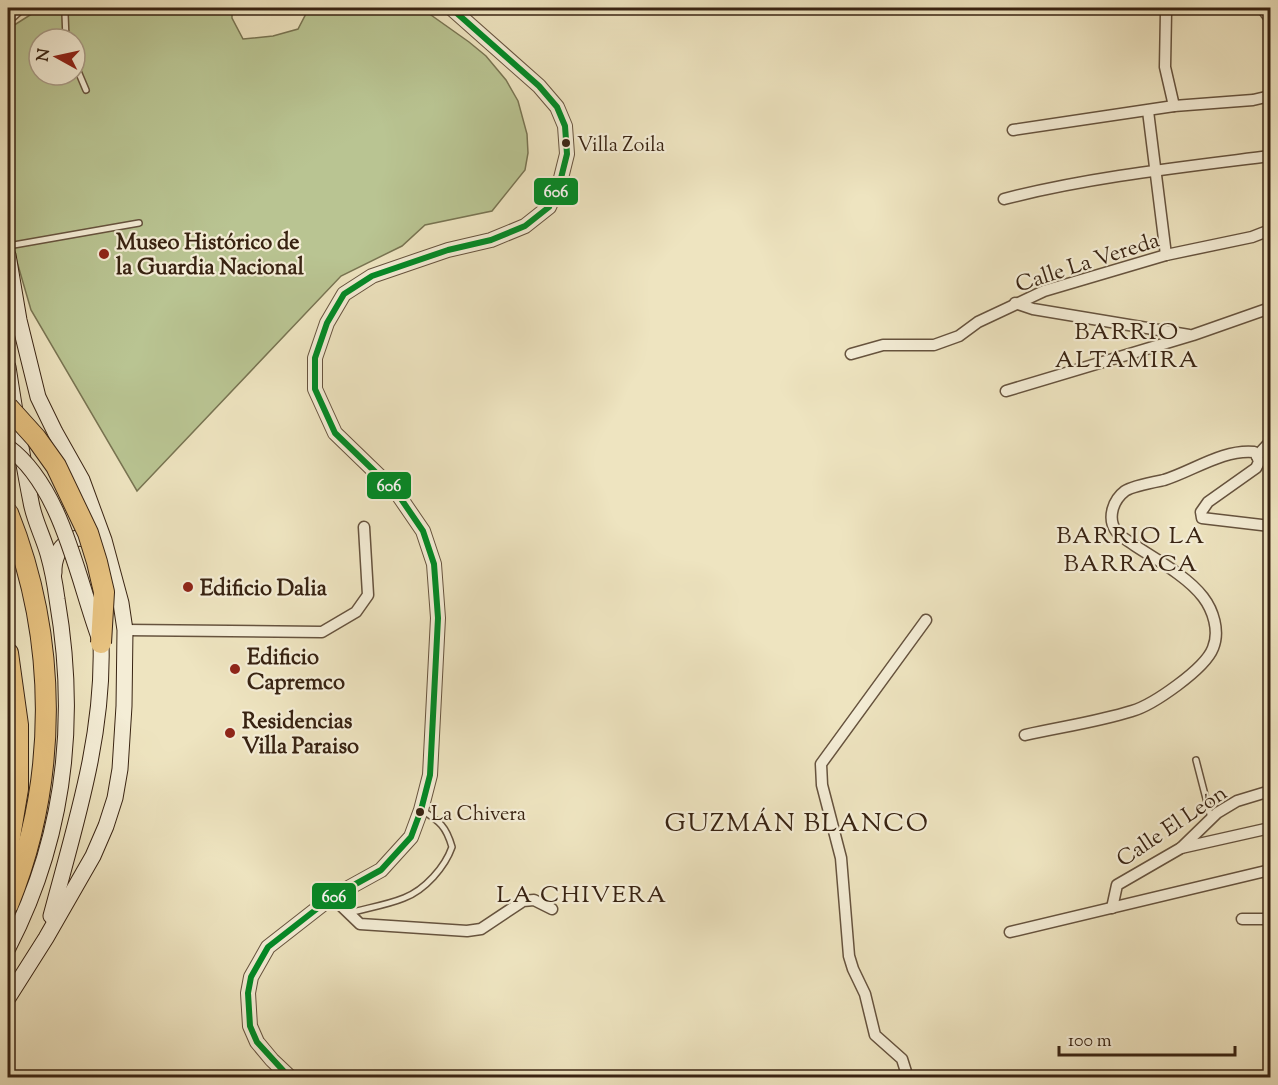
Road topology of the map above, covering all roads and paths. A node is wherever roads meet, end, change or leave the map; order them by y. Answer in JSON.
{"nodes":[{"id":1,"x":20,"y":8,"type":"edge"},
{"id":2,"x":70,"y":8,"type":"edge"},
{"id":3,"x":451,"y":8,"type":"edge"},
{"id":4,"x":1164,"y":8,"type":"edge"},
{"id":5,"x":1262,"y":8,"type":"edge"},
{"id":6,"x":1270,"y":18,"type":"edge"},
{"id":7,"x":8,"y":19,"type":"edge"},
{"id":8,"x":66,"y":27,"type":"edge"},
{"id":9,"x":85,"y":87,"type":"edge"},
{"id":10,"x":86,"y":90,"type":"dead end"},
{"id":11,"x":1270,"y":96,"type":"edge"},
{"id":12,"x":1174,"y":106,"type":"junction"},
{"id":13,"x":1148,"y":111,"type":"junction"},
{"id":14,"x":1013,"y":130,"type":"dead end"},
{"id":15,"x":1270,"y":156,"type":"edge"},
{"id":16,"x":1155,"y":171,"type":"junction"},
{"id":17,"x":1004,"y":199,"type":"dead end"},
{"id":18,"x":139,"y":223,"type":"dead end"},
{"id":19,"x":1270,"y":230,"type":"edge"},
{"id":20,"x":8,"y":246,"type":"edge"},
{"id":21,"x":8,"y":255,"type":"edge"},
{"id":22,"x":1166,"y":255,"type":"junction"},
{"id":23,"x":1015,"y":303,"type":"junction"},
{"id":24,"x":1270,"y":308,"type":"edge"},
{"id":25,"x":1193,"y":335,"type":"junction"},
{"id":26,"x":851,"y":354,"type":"dead end"},
{"id":27,"x":8,"y":367,"type":"edge"},
{"id":28,"x":1006,"y":391,"type":"dead end"},
{"id":29,"x":8,"y":407,"type":"edge"},
{"id":30,"x":1270,"y":442,"type":"edge"},
{"id":31,"x":8,"y":447,"type":"edge"},
{"id":32,"x":1257,"y":456,"type":"junction"},
{"id":33,"x":8,"y":513,"type":"edge"},
{"id":34,"x":1270,"y":526,"type":"edge"},
{"id":35,"x":364,"y":527,"type":"dead end"},
{"id":36,"x":112,"y":569,"type":"junction"},
{"id":37,"x":55,"y":587,"type":"junction"},
{"id":38,"x":926,"y":620,"type":"dead end"},
{"id":39,"x":125,"y":630,"type":"junction"},
{"id":40,"x":101,"y":643,"type":"junction"},
{"id":41,"x":8,"y":653,"type":"edge"},
{"id":42,"x":1025,"y":735,"type":"dead end"},
{"id":43,"x":1196,"y":760,"type":"dead end"},
{"id":44,"x":1270,"y":791,"type":"edge"},
{"id":45,"x":422,"y":810,"type":"junction"},
{"id":46,"x":1211,"y":818,"type":"junction"},
{"id":47,"x":1270,"y":828,"type":"edge"},
{"id":48,"x":1181,"y":848,"type":"junction"},
{"id":49,"x":8,"y":849,"type":"edge"},
{"id":50,"x":1270,"y":870,"type":"edge"},
{"id":51,"x":332,"y":897,"type":"junction"},
{"id":52,"x":8,"y":905,"type":"edge"},
{"id":53,"x":1112,"y":908,"type":"junction"},
{"id":54,"x":552,"y":909,"type":"dead end"},
{"id":55,"x":349,"y":913,"type":"junction"},
{"id":56,"x":1242,"y":919,"type":"dead end"},
{"id":57,"x":1270,"y":919,"type":"edge"},
{"id":58,"x":1010,"y":932,"type":"dead end"},
{"id":59,"x":46,"y":938,"type":"junction"},
{"id":60,"x":8,"y":948,"type":"edge"},
{"id":61,"x":8,"y":998,"type":"edge"},
{"id":62,"x":291,"y":1077,"type":"edge"},
{"id":63,"x":908,"y":1077,"type":"edge"}],
"edges":[{"from":1,"to":7,"type":"street"},
{"from":2,"to":8,"type":"lane"},
{"from":3,"to":45,"type":"street"},
{"from":4,"to":12,"type":"street"},
{"from":5,"to":6,"type":"street"},
{"from":9,"to":10,"type":"lane"},
{"from":11,"to":12,"type":"street"},
{"from":12,"to":13,"type":"street"},
{"from":13,"to":14,"type":"street"},
{"from":13,"to":16,"type":"street"},
{"from":15,"to":16,"type":"street"},
{"from":16,"to":17,"type":"street"},
{"from":16,"to":22,"type":"street"},
{"from":18,"to":20,"type":"lane"},
{"from":19,"to":22,"type":"street","name":"Calle La Vereda"},
{"from":21,"to":36,"type":"main road"},
{"from":22,"to":23,"type":"street","name":"Calle La Vereda"},
{"from":23,"to":25,"type":"street"},
{"from":23,"to":26,"type":"street","name":"Calle La Vereda"},
{"from":24,"to":25,"type":"street"},
{"from":25,"to":28,"type":"street"},
{"from":27,"to":37,"type":"main road"},
{"from":29,"to":40,"type":"highway","bridge":true},
{"from":30,"to":32,"type":"street"},
{"from":31,"to":40,"type":"main road","bridge":true},
{"from":32,"to":34,"type":"street"},
{"from":32,"to":42,"type":"street"},
{"from":33,"to":52,"type":"highway"},
{"from":35,"to":39,"type":"street"},
{"from":36,"to":37,"type":"main road"},
{"from":36,"to":39,"type":"main road"},
{"from":37,"to":60,"type":"main road"},
{"from":38,"to":63,"type":"street"},
{"from":39,"to":59,"type":"main road"},
{"from":40,"to":59,"type":"main road"},
{"from":41,"to":49,"type":"highway"},
{"from":43,"to":46,"type":"lane"},
{"from":44,"to":46,"type":"street","name":"Calle El León"},
{"from":45,"to":51,"type":"street"},
{"from":45,"to":55,"type":"lane"},
{"from":46,"to":48,"type":"street","name":"Calle El León"},
{"from":47,"to":48,"type":"street"},
{"from":48,"to":53,"type":"street","name":"Calle El León"},
{"from":50,"to":53,"type":"street"},
{"from":51,"to":55,"type":"street"},
{"from":51,"to":62,"type":"street"},
{"from":53,"to":58,"type":"street"},
{"from":54,"to":55,"type":"street"},
{"from":56,"to":57,"type":"street"},
{"from":59,"to":61,"type":"main road"}]}
